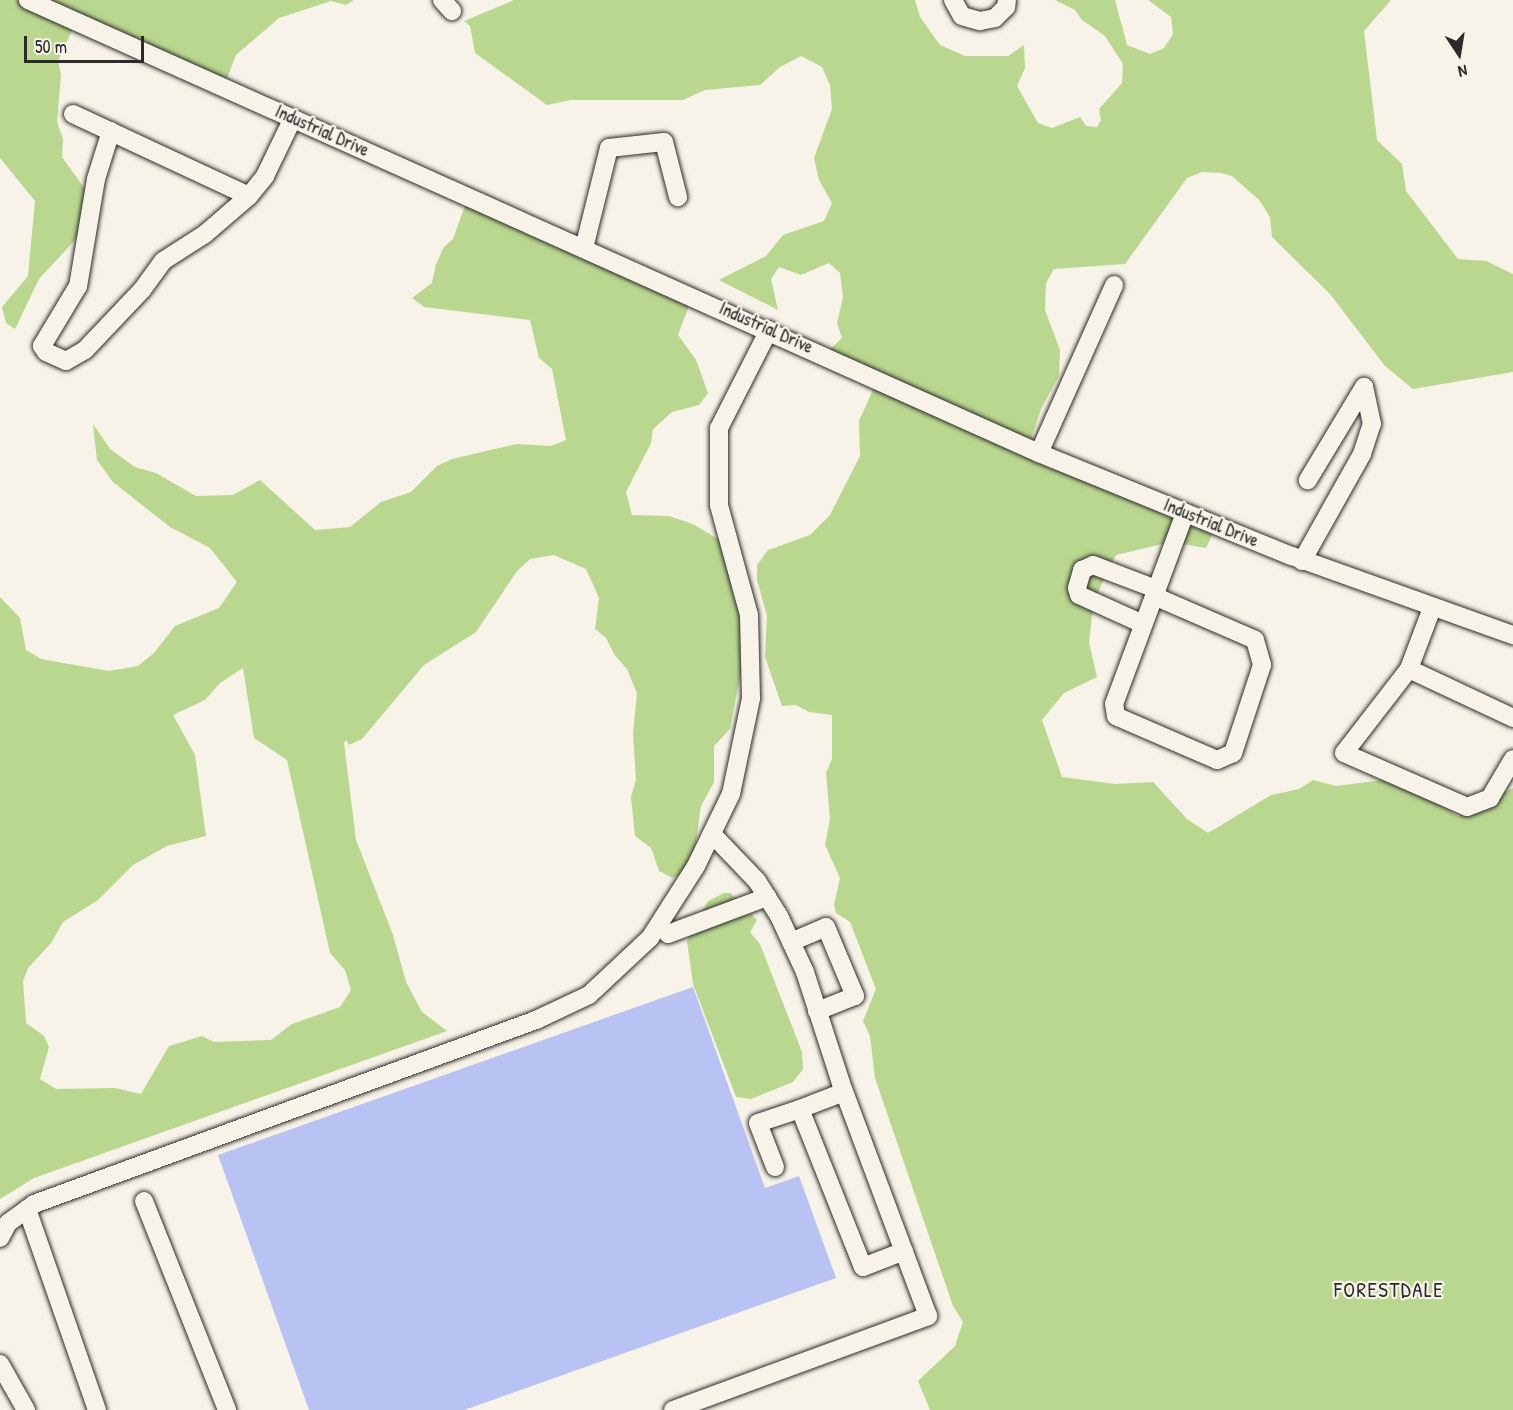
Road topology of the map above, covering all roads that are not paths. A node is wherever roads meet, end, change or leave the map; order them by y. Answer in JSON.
{"nodes":[{"id":1,"x":28,"y":0,"type":"edge"},
{"id":2,"x":953,"y":0,"type":"edge"},
{"id":3,"x":1007,"y":0,"type":"edge"},
{"id":4,"x":73,"y":114,"type":"dead end"},
{"id":5,"x":293,"y":117,"type":"junction"},
{"id":6,"x":111,"y":131,"type":"junction"},
{"id":7,"x":249,"y":196,"type":"junction"},
{"id":8,"x":678,"y":197,"type":"dead end"},
{"id":9,"x":584,"y":248,"type":"junction"},
{"id":10,"x":1114,"y":285,"type":"dead end"},
{"id":11,"x":769,"y":330,"type":"junction"},
{"id":12,"x":1040,"y":453,"type":"junction"},
{"id":13,"x":1308,"y":480,"type":"dead end"},
{"id":14,"x":1185,"y":513,"type":"junction"},
{"id":15,"x":1302,"y":561,"type":"junction"},
{"id":16,"x":1155,"y":593,"type":"junction"},
{"id":17,"x":1432,"y":608,"type":"junction"},
{"id":18,"x":1143,"y":624,"type":"junction"},
{"id":19,"x":1513,"y":635,"type":"edge"},
{"id":20,"x":1409,"y":669,"type":"junction"},
{"id":21,"x":1513,"y":718,"type":"edge"},
{"id":22,"x":1513,"y":759,"type":"edge"},
{"id":23,"x":712,"y":834,"type":"junction"},
{"id":24,"x":767,"y":897,"type":"junction"},
{"id":25,"x":668,"y":934,"type":"dead end"},
{"id":26,"x":791,"y":942,"type":"junction"},
{"id":27,"x":817,"y":1011,"type":"junction"},
{"id":28,"x":844,"y":1092,"type":"junction"},
{"id":29,"x":800,"y":1108,"type":"junction"},
{"id":30,"x":775,"y":1167,"type":"dead end"},
{"id":31,"x":144,"y":1201,"type":"dead end"},
{"id":32,"x":27,"y":1209,"type":"junction"},
{"id":33,"x":0,"y":1238,"type":"edge"},
{"id":34,"x":904,"y":1251,"type":"junction"},
{"id":35,"x":0,"y":1364,"type":"edge"},
{"id":36,"x":26,"y":1410,"type":"edge"},
{"id":37,"x":97,"y":1410,"type":"edge"},
{"id":38,"x":227,"y":1410,"type":"edge"},
{"id":39,"x":673,"y":1410,"type":"edge"}],
"edges":[{"from":1,"to":5,"type":"street","name":"Industrial Drive"},
{"from":2,"to":3,"type":"street"},
{"from":4,"to":6,"type":"street"},
{"from":5,"to":7,"type":"street"},
{"from":5,"to":9,"type":"street","name":"Industrial Drive"},
{"from":6,"to":7,"type":"street"},
{"from":6,"to":7,"type":"street"},
{"from":8,"to":9,"type":"street"},
{"from":9,"to":11,"type":"street","name":"Industrial Drive"},
{"from":10,"to":12,"type":"street"},
{"from":11,"to":12,"type":"street","name":"Industrial Drive"},
{"from":11,"to":23,"type":"street"},
{"from":12,"to":14,"type":"street","name":"Industrial Drive"},
{"from":13,"to":15,"type":"street"},
{"from":14,"to":15,"type":"street","name":"Industrial Drive"},
{"from":14,"to":16,"type":"street"},
{"from":15,"to":17,"type":"street","name":"Industrial Drive"},
{"from":16,"to":18,"type":"street"},
{"from":16,"to":18,"type":"street"},
{"from":16,"to":18,"type":"street"},
{"from":17,"to":19,"type":"street","name":"Industrial Drive"},
{"from":17,"to":20,"type":"street"},
{"from":20,"to":21,"type":"street"},
{"from":20,"to":22,"type":"street"},
{"from":23,"to":24,"type":"street"},
{"from":23,"to":32,"type":"street"},
{"from":24,"to":25,"type":"street"},
{"from":24,"to":26,"type":"street"},
{"from":26,"to":27,"type":"street"},
{"from":26,"to":27,"type":"street"},
{"from":27,"to":28,"type":"street"},
{"from":28,"to":29,"type":"street"},
{"from":28,"to":34,"type":"street"},
{"from":29,"to":30,"type":"street"},
{"from":29,"to":34,"type":"street"},
{"from":31,"to":38,"type":"street"},
{"from":32,"to":33,"type":"street"},
{"from":32,"to":37,"type":"street"},
{"from":34,"to":39,"type":"street"},
{"from":35,"to":36,"type":"street"}]}
